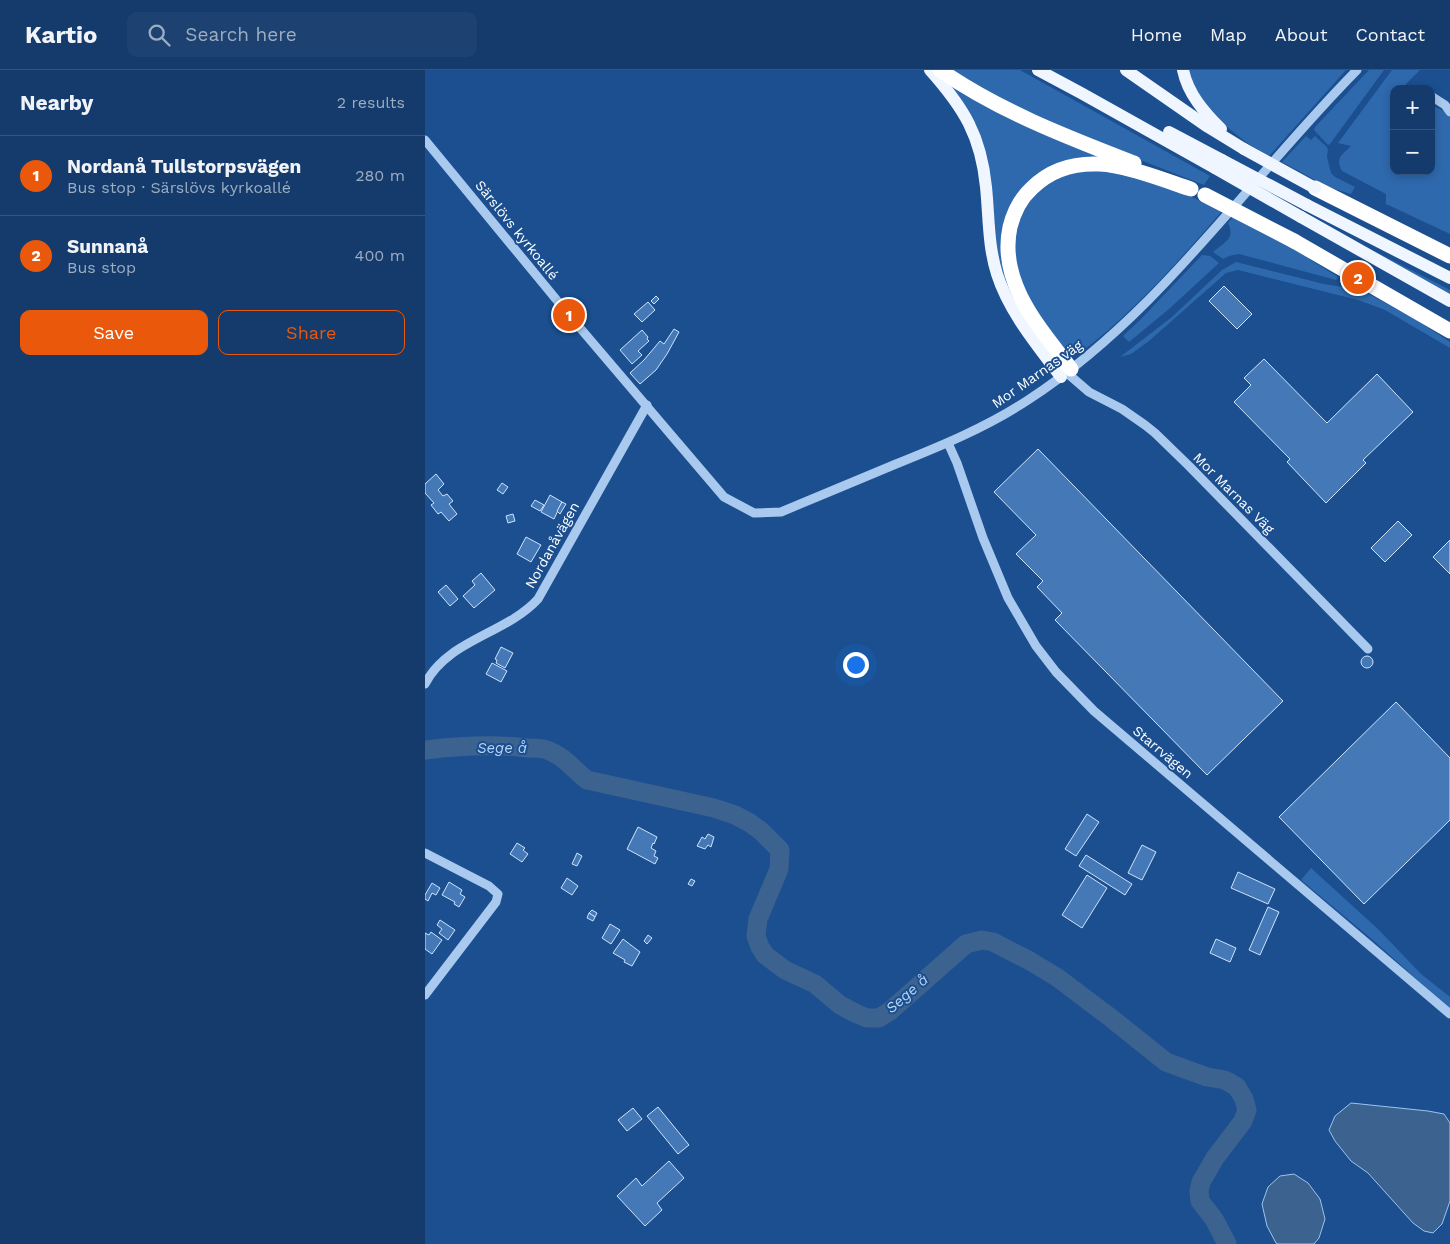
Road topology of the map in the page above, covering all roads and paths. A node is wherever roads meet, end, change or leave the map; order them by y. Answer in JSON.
{"nodes":[{"id":1,"x":930,"y":70,"type":"edge"},
{"id":2,"x":940,"y":70,"type":"edge"},
{"id":3,"x":1038,"y":70,"type":"edge"},
{"id":4,"x":1055,"y":70,"type":"edge"},
{"id":5,"x":1127,"y":70,"type":"edge"},
{"id":6,"x":1183,"y":70,"type":"edge"},
{"id":7,"x":1357,"y":70,"type":"edge"},
{"id":8,"x":1435,"y":99,"type":"edge"},
{"id":9,"x":1450,"y":112,"type":"edge"},
{"id":10,"x":425,"y":140,"type":"edge"},
{"id":11,"x":1244,"y":148,"type":"junction"},
{"id":12,"x":1218,"y":164,"type":"junction"},
{"id":13,"x":1315,"y":188,"type":"joint"},
{"id":14,"x":1198,"y":192,"type":"junction"},
{"id":15,"x":1450,"y":256,"type":"edge"},
{"id":16,"x":1450,"y":278,"type":"edge"},
{"id":17,"x":1397,"y":300,"type":"junction"},
{"id":18,"x":1450,"y":301,"type":"edge"},
{"id":19,"x":1450,"y":331,"type":"edge"},
{"id":20,"x":1450,"y":335,"type":"edge"},
{"id":21,"x":1066,"y":373,"type":"junction"},
{"id":22,"x":647,"y":405,"type":"junction"},
{"id":23,"x":948,"y":443,"type":"junction"},
{"id":24,"x":1369,"y":649,"type":"dead end"},
{"id":25,"x":425,"y":684,"type":"edge"},
{"id":26,"x":425,"y":853,"type":"edge"},
{"id":27,"x":425,"y":995,"type":"edge"},
{"id":28,"x":1450,"y":1014,"type":"edge"}],
"edges":[{"from":1,"to":21,"type":"main road"},
{"from":2,"to":14,"type":"highway"},
{"from":3,"to":12,"type":"main road"},
{"from":4,"to":12,"type":"main road"},
{"from":5,"to":11,"type":"main road"},
{"from":6,"to":11,"type":"main road"},
{"from":7,"to":21,"type":"street","name":"Mor Marnas väg"},
{"from":8,"to":9,"type":"street"},
{"from":10,"to":22,"type":"street","name":"Särslövs kyrkoallé"},
{"from":11,"to":13,"type":"main road","bridge":true},
{"from":12,"to":16,"type":"main road","bridge":true},
{"from":12,"to":18,"type":"main road","bridge":true},
{"from":13,"to":15,"type":"highway"},
{"from":14,"to":17,"type":"highway","bridge":true},
{"from":14,"to":21,"type":"highway"},
{"from":17,"to":19,"type":"highway"},
{"from":17,"to":20,"type":"highway"},
{"from":21,"to":23,"type":"street","name":"Mor Marnas väg"},
{"from":21,"to":24,"type":"street","name":"Mor Marnas Väg"},
{"from":22,"to":23,"type":"street","name":"Mor Marnas väg"},
{"from":22,"to":25,"type":"street","name":"Nordanåvägen"},
{"from":23,"to":28,"type":"street","name":"Starrvägen"},
{"from":26,"to":27,"type":"street"}]}
